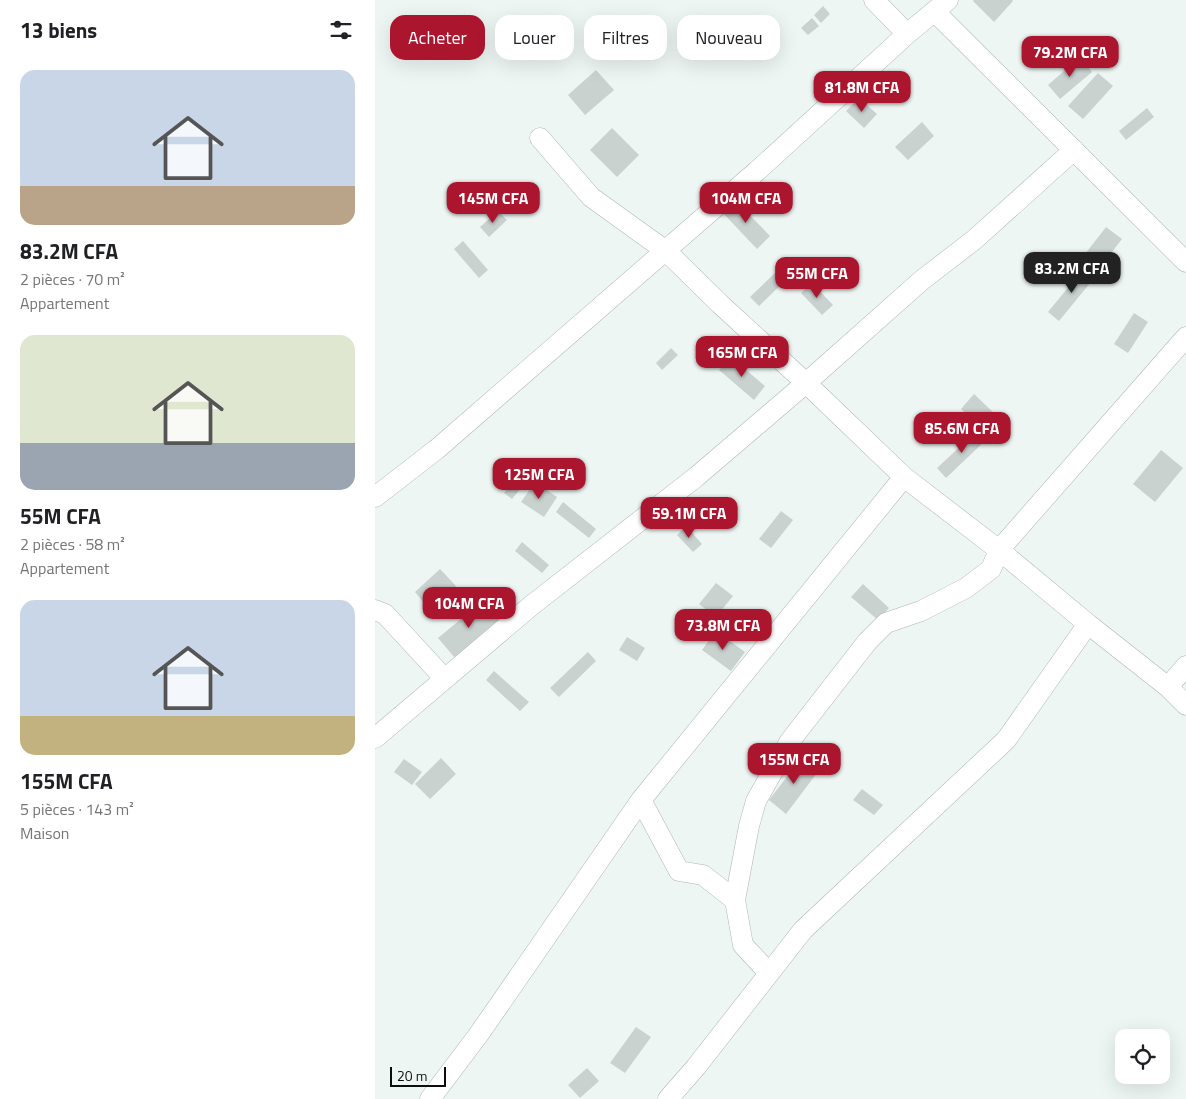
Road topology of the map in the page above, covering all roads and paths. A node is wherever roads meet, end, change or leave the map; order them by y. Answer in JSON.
{"nodes":[{"id":1,"x":875,"y":0,"type":"edge"},
{"id":2,"x":941,"y":6,"type":"edge"},
{"id":3,"x":907,"y":34,"type":"junction"},
{"id":4,"x":540,"y":138,"type":"dead end"},
{"id":5,"x":1074,"y":150,"type":"junction"},
{"id":6,"x":666,"y":251,"type":"junction"},
{"id":7,"x":1186,"y":262,"type":"edge"},
{"id":8,"x":1186,"y":337,"type":"edge"},
{"id":9,"x":806,"y":383,"type":"junction"},
{"id":10,"x":904,"y":477,"type":"junction"},
{"id":11,"x":375,"y":497,"type":"edge"},
{"id":12,"x":999,"y":550,"type":"junction"},
{"id":13,"x":375,"y":610,"type":"edge"},
{"id":14,"x":1088,"y":624,"type":"junction"},
{"id":15,"x":1186,"y":666,"type":"edge"},
{"id":16,"x":444,"y":678,"type":"junction"},
{"id":17,"x":1168,"y":687,"type":"junction"},
{"id":18,"x":1186,"y":705,"type":"edge"},
{"id":19,"x":375,"y":738,"type":"edge"},
{"id":20,"x":641,"y":800,"type":"junction"},
{"id":21,"x":735,"y":900,"type":"junction"},
{"id":22,"x":769,"y":974,"type":"junction"},
{"id":23,"x":430,"y":1099,"type":"edge"},
{"id":24,"x":668,"y":1099,"type":"edge"}],
"edges":[{"from":1,"to":3,"type":"street"},
{"from":2,"to":3,"type":"street"},
{"from":2,"to":5,"type":"street"},
{"from":3,"to":6,"type":"street"},
{"from":4,"to":6,"type":"street"},
{"from":5,"to":7,"type":"street"},
{"from":5,"to":9,"type":"street"},
{"from":6,"to":9,"type":"street"},
{"from":6,"to":11,"type":"street"},
{"from":8,"to":12,"type":"street"},
{"from":9,"to":10,"type":"street"},
{"from":9,"to":16,"type":"street"},
{"from":10,"to":12,"type":"street"},
{"from":10,"to":20,"type":"street"},
{"from":12,"to":14,"type":"street"},
{"from":12,"to":21,"type":"street"},
{"from":13,"to":16,"type":"street"},
{"from":14,"to":17,"type":"street"},
{"from":14,"to":22,"type":"street"},
{"from":15,"to":17,"type":"street"},
{"from":16,"to":19,"type":"street"},
{"from":17,"to":18,"type":"street"},
{"from":20,"to":21,"type":"street"},
{"from":20,"to":23,"type":"street"},
{"from":21,"to":22,"type":"street"},
{"from":22,"to":24,"type":"street"}]}
